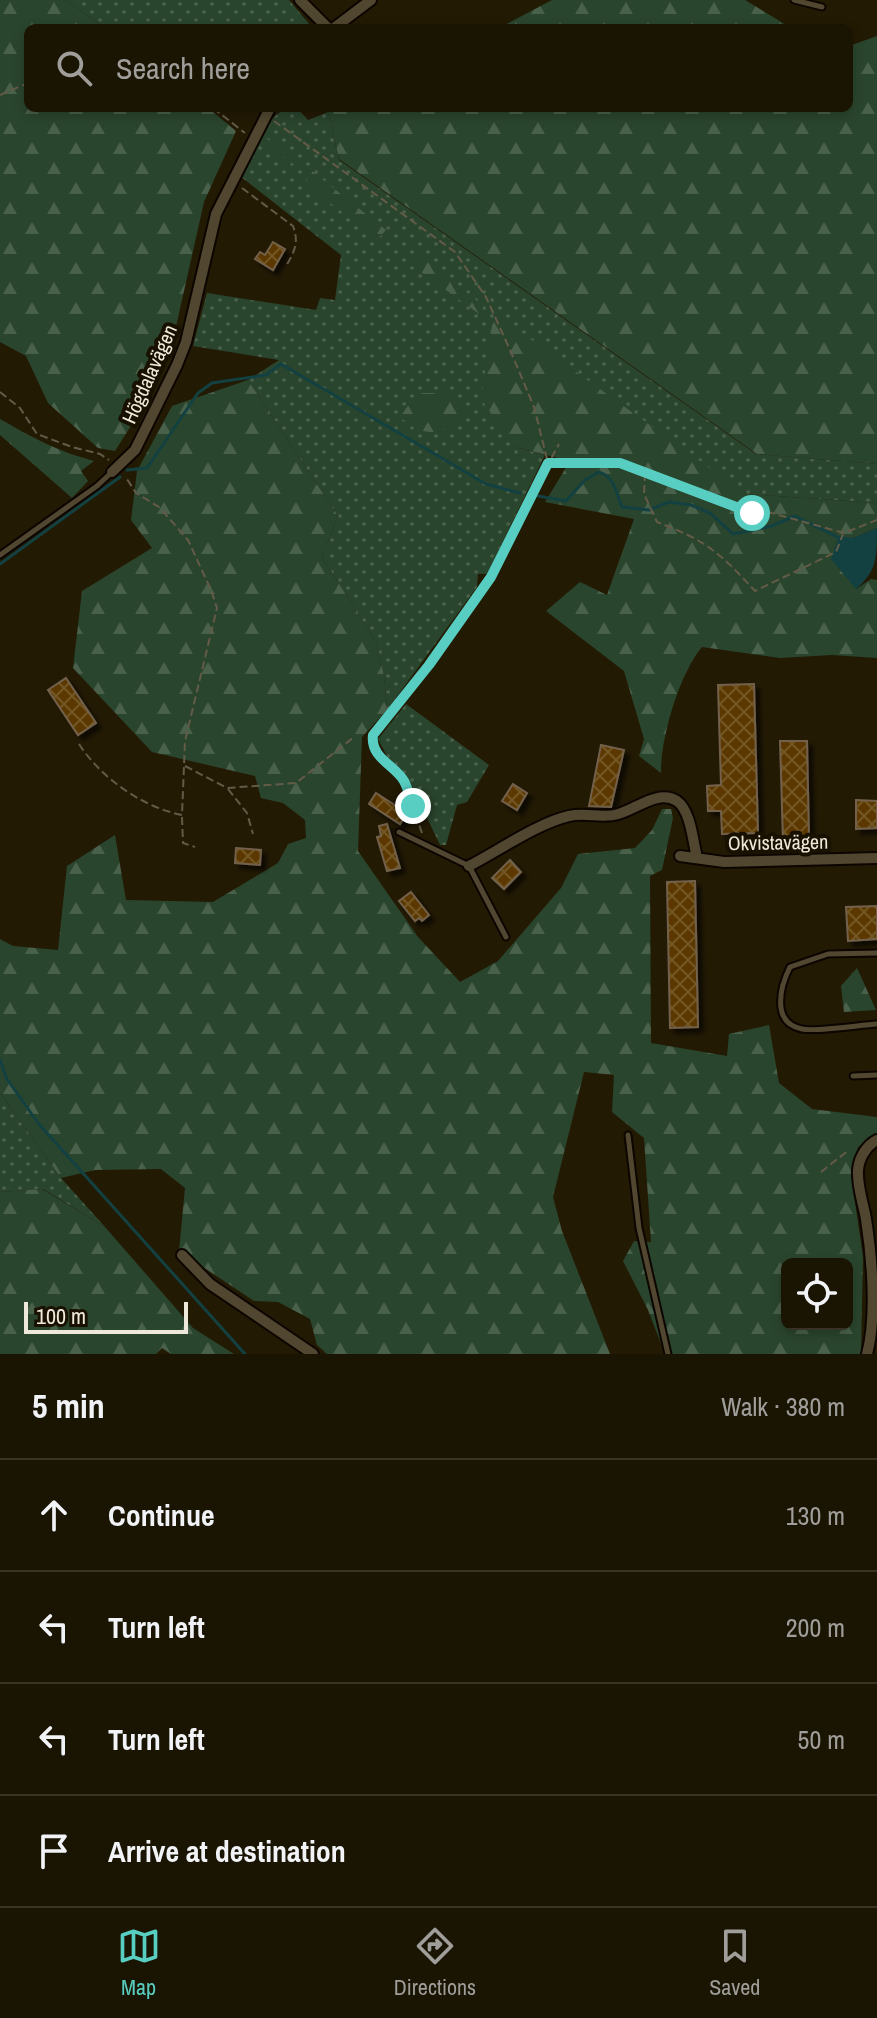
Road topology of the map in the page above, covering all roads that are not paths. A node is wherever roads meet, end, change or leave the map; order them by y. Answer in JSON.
{"nodes":[{"id":1,"x":300,"y":0,"type":"edge"},
{"id":2,"x":371,"y":0,"type":"edge"},
{"id":3,"x":794,"y":0,"type":"edge"},
{"id":4,"x":822,"y":7,"type":"dead end"},
{"id":5,"x":327,"y":24,"type":"edge"},
{"id":6,"x":337,"y":24,"type":"edge"},
{"id":7,"x":266,"y":112,"type":"edge"},
{"id":8,"x":115,"y":470,"type":"joint"},
{"id":9,"x":0,"y":555,"type":"edge"},
{"id":10,"x":399,"y":832,"type":"dead end"},
{"id":11,"x":680,"y":856,"type":"dead end"},
{"id":12,"x":697,"y":858,"type":"junction"},
{"id":13,"x":877,"y":858,"type":"edge"},
{"id":14,"x":469,"y":866,"type":"junction"},
{"id":15,"x":506,"y":937,"type":"dead end"},
{"id":16,"x":877,"y":953,"type":"edge"},
{"id":17,"x":877,"y":1024,"type":"edge"},
{"id":18,"x":877,"y":1075,"type":"edge"},
{"id":19,"x":853,"y":1076,"type":"dead end"},
{"id":20,"x":628,"y":1135,"type":"dead end"},
{"id":21,"x":877,"y":1140,"type":"edge"},
{"id":22,"x":182,"y":1255,"type":"dead end"},
{"id":23,"x":313,"y":1354,"type":"edge"},
{"id":24,"x":668,"y":1354,"type":"edge"},
{"id":25,"x":867,"y":1354,"type":"edge"}],
"edges":[{"from":1,"to":5,"type":"street"},
{"from":2,"to":6,"type":"street"},
{"from":3,"to":4,"type":"lane"},
{"from":7,"to":8,"type":"street","name":"Högdalavägen"},
{"from":8,"to":9,"type":"lane","name":"Högdalavägen"},
{"from":10,"to":14,"type":"lane"},
{"from":11,"to":12,"type":"street","name":"Okvistavägen"},
{"from":12,"to":13,"type":"street","name":"Okvistavägen"},
{"from":12,"to":14,"type":"street"},
{"from":14,"to":15,"type":"lane"},
{"from":16,"to":17,"type":"lane"},
{"from":18,"to":19,"type":"lane"},
{"from":20,"to":24,"type":"lane"},
{"from":21,"to":25,"type":"street"},
{"from":22,"to":23,"type":"street"}]}
